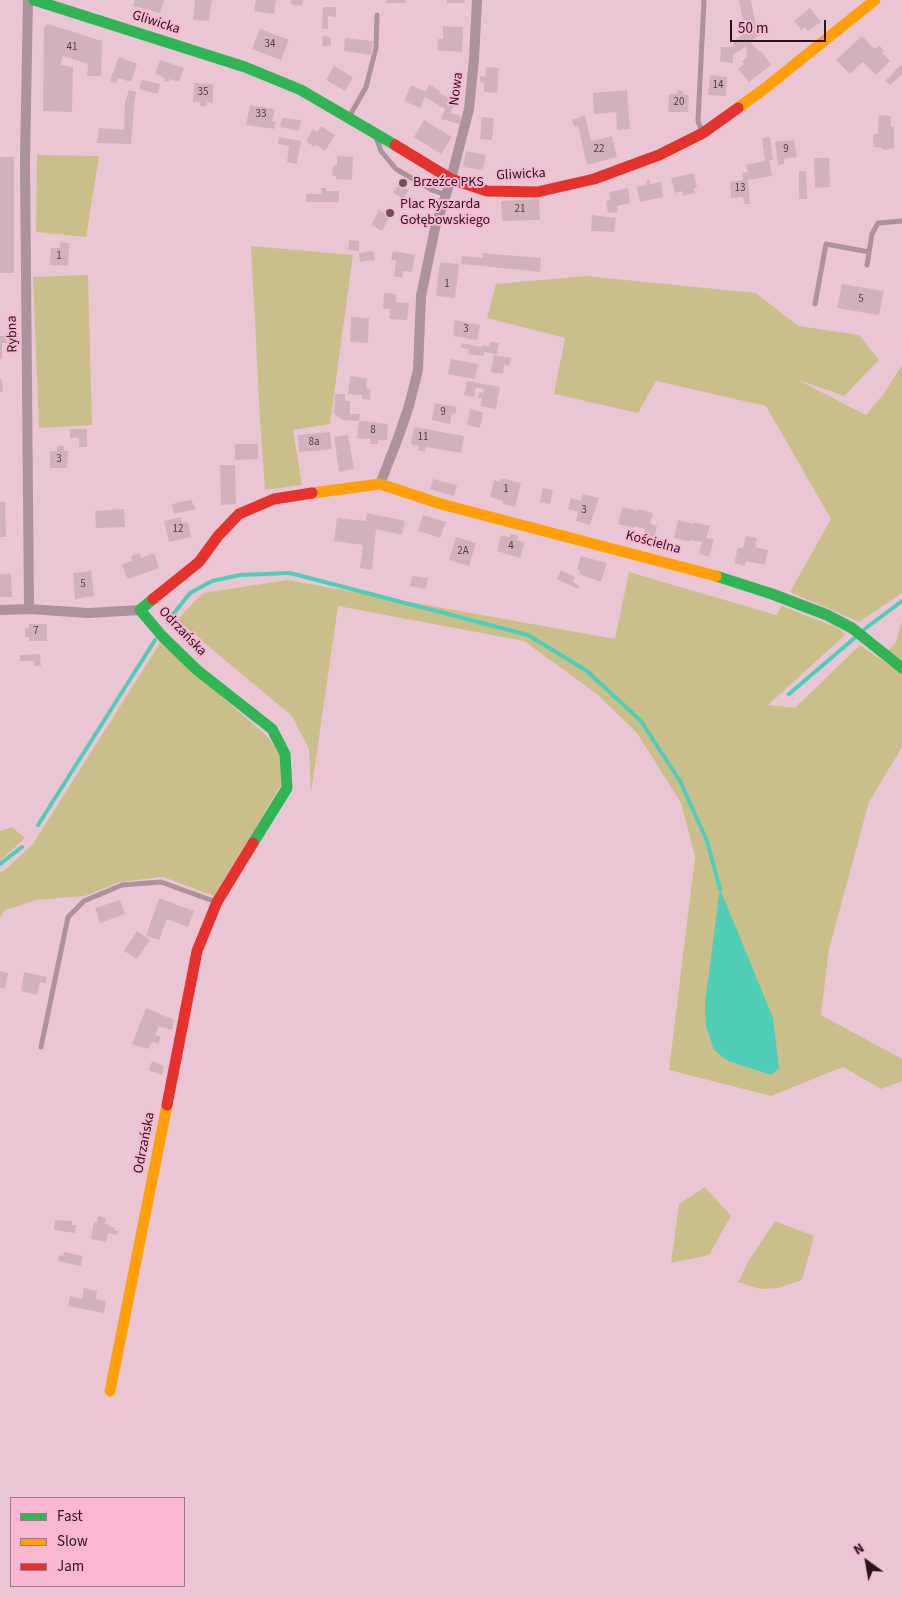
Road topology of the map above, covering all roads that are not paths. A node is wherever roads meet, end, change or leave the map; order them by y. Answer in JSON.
{"nodes":[{"id":1,"x":28,"y":0,"type":"edge"},
{"id":2,"x":34,"y":0,"type":"edge"},
{"id":3,"x":477,"y":0,"type":"edge"},
{"id":4,"x":704,"y":0,"type":"edge"},
{"id":5,"x":875,"y":0,"type":"edge"},
{"id":6,"x":377,"y":15,"type":"dead end"},
{"id":7,"x":349,"y":117,"type":"junction"},
{"id":8,"x":374,"y":132,"type":"junction"},
{"id":9,"x":703,"y":133,"type":"junction"},
{"id":10,"x":451,"y":179,"type":"junction"},
{"id":11,"x":446,"y":195,"type":"junction"},
{"id":12,"x":902,"y":221,"type":"edge"},
{"id":13,"x":869,"y":252,"type":"junction"},
{"id":14,"x":867,"y":266,"type":"dead end"},
{"id":15,"x":814,"y":304,"type":"dead end"},
{"id":16,"x":380,"y":484,"type":"junction"},
{"id":17,"x":29,"y":608,"type":"junction"},
{"id":18,"x":0,"y":610,"type":"edge"},
{"id":19,"x":140,"y":610,"type":"junction"},
{"id":20,"x":902,"y":668,"type":"edge"},
{"id":21,"x":217,"y":902,"type":"junction"},
{"id":22,"x":41,"y":1047,"type":"dead end"},
{"id":23,"x":110,"y":1391,"type":"dead end"}],
"edges":[{"from":1,"to":17,"type":"street","name":"Rybna"},
{"from":2,"to":7,"type":"street","name":"Gliwicka"},
{"from":3,"to":10,"type":"street","name":"Nowa"},
{"from":4,"to":9,"type":"lane"},
{"from":5,"to":9,"type":"street","name":"Gliwicka"},
{"from":6,"to":7,"type":"lane"},
{"from":7,"to":8,"type":"street","name":"Gliwicka"},
{"from":8,"to":10,"type":"street","name":"Gliwicka"},
{"from":8,"to":11,"type":"lane"},
{"from":9,"to":10,"type":"street","name":"Gliwicka"},
{"from":10,"to":11,"type":"street","name":"Nowa"},
{"from":11,"to":16,"type":"street","name":"Nowa"},
{"from":12,"to":13,"type":"lane"},
{"from":13,"to":14,"type":"lane"},
{"from":13,"to":15,"type":"lane"},
{"from":16,"to":19,"type":"street","name":"Odrzańska"},
{"from":16,"to":20,"type":"street","name":"Kościelna"},
{"from":17,"to":18,"type":"street"},
{"from":17,"to":19,"type":"street"},
{"from":19,"to":21,"type":"street","name":"Odrzańska"},
{"from":21,"to":22,"type":"lane"},
{"from":21,"to":23,"type":"street","name":"Odrzańska"}]}
